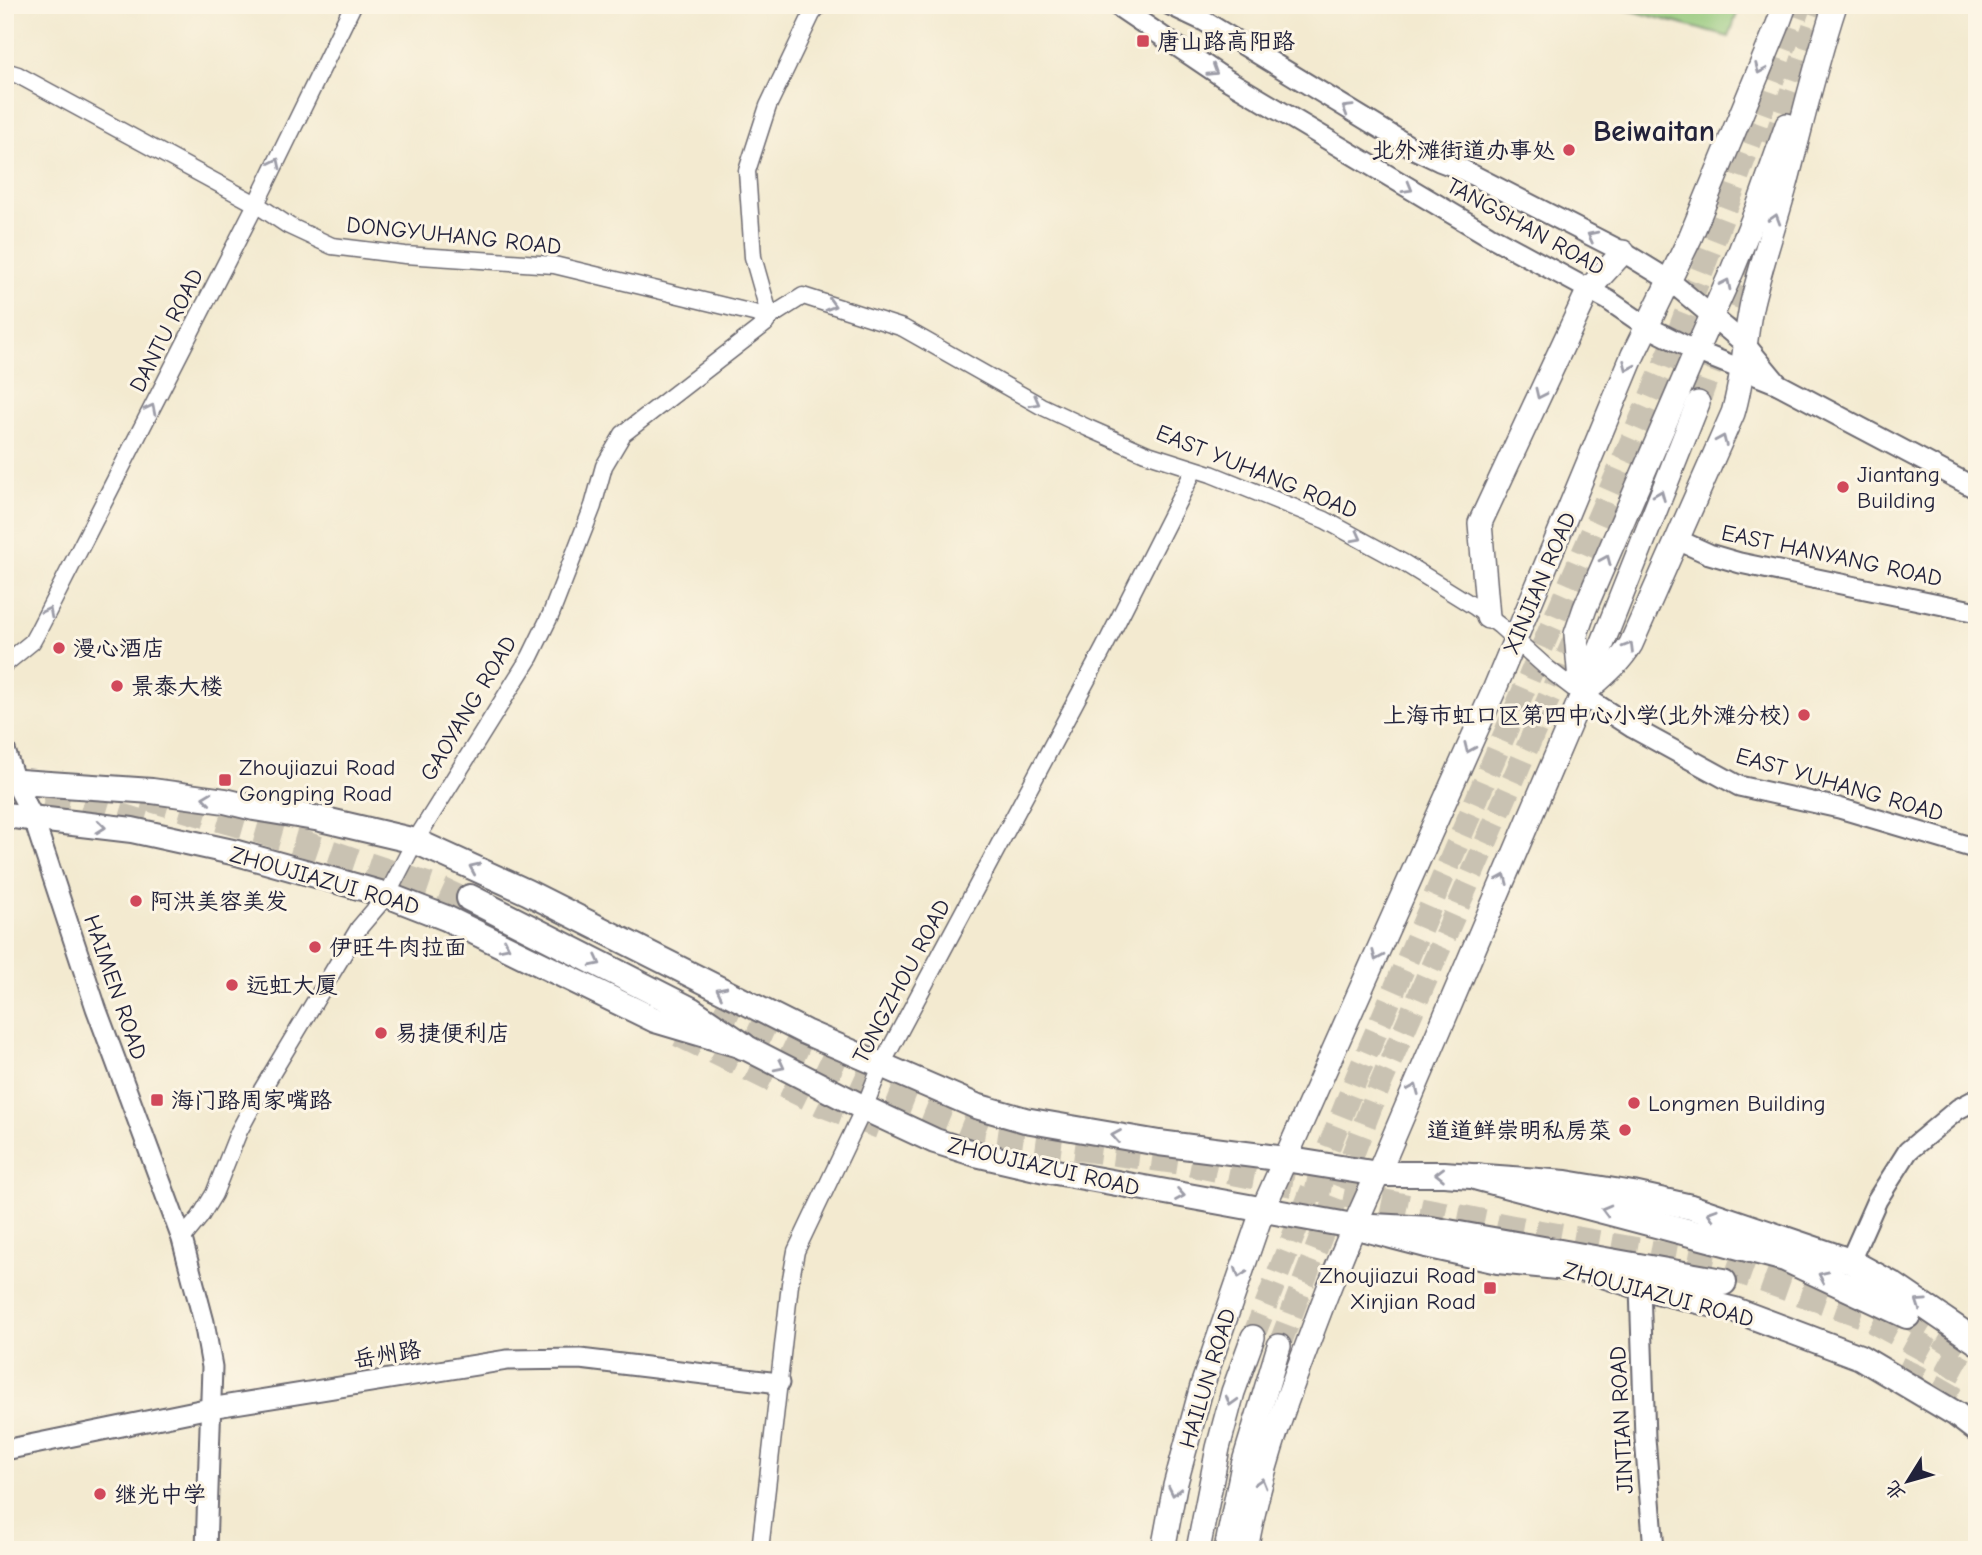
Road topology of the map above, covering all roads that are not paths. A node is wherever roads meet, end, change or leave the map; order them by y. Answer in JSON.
{"nodes":[{"id":1,"x":353,"y":5,"type":"edge"},
{"id":2,"x":819,"y":5,"type":"edge"},
{"id":3,"x":1116,"y":5,"type":"edge"},
{"id":4,"x":1170,"y":5,"type":"edge"},
{"id":5,"x":1785,"y":5,"type":"edge"},
{"id":6,"x":1835,"y":5,"type":"edge"},
{"id":7,"x":1825,"y":36,"type":"junction"},
{"id":8,"x":5,"y":71,"type":"edge"},
{"id":9,"x":256,"y":204,"type":"junction"},
{"id":10,"x":1623,"y":253,"type":"junction"},
{"id":11,"x":1669,"y":280,"type":"junction"},
{"id":12,"x":1589,"y":289,"type":"junction"},
{"id":13,"x":1711,"y":316,"type":"junction"},
{"id":14,"x":770,"y":317,"type":"junction"},
{"id":15,"x":1646,"y":326,"type":"junction"},
{"id":16,"x":1745,"y":344,"type":"junction"},
{"id":17,"x":1696,"y":351,"type":"junction"},
{"id":18,"x":1743,"y":371,"type":"junction"},
{"id":19,"x":1778,"y":384,"type":"junction"},
{"id":20,"x":1698,"y":403,"type":"tunnel mouth"},
{"id":21,"x":1194,"y":470,"type":"junction"},
{"id":22,"x":1977,"y":489,"type":"edge"},
{"id":23,"x":1678,"y":540,"type":"junction"},
{"id":24,"x":1977,"y":612,"type":"edge"},
{"id":25,"x":1488,"y":617,"type":"junction"},
{"id":26,"x":1515,"y":640,"type":"junction"},
{"id":27,"x":5,"y":664,"type":"edge"},
{"id":28,"x":1581,"y":695,"type":"junction"},
{"id":29,"x":5,"y":750,"type":"edge"},
{"id":30,"x":10,"y":782,"type":"edge"},
{"id":31,"x":5,"y":815,"type":"edge"},
{"id":32,"x":33,"y":817,"type":"junction"},
{"id":33,"x":415,"y":841,"type":"junction"},
{"id":34,"x":1977,"y":849,"type":"edge"},
{"id":35,"x":387,"y":895,"type":"junction"},
{"id":36,"x":470,"y":898,"type":"tunnel mouth"},
{"id":37,"x":743,"y":1046,"type":"junction"},
{"id":38,"x":881,"y":1066,"type":"junction"},
{"id":39,"x":1977,"y":1099,"type":"edge"},
{"id":40,"x":864,"y":1108,"type":"junction"},
{"id":41,"x":1285,"y":1158,"type":"junction"},
{"id":42,"x":1378,"y":1174,"type":"junction"},
{"id":43,"x":1478,"y":1177,"type":"junction"},
{"id":44,"x":1263,"y":1209,"type":"junction"},
{"id":45,"x":1353,"y":1226,"type":"junction"},
{"id":46,"x":182,"y":1239,"type":"junction"},
{"id":47,"x":1850,"y":1261,"type":"junction"},
{"id":48,"x":1723,"y":1282,"type":"dead end"},
{"id":49,"x":1640,"y":1287,"type":"junction"},
{"id":50,"x":1907,"y":1315,"type":"tunnel mouth"},
{"id":51,"x":1253,"y":1336,"type":"tunnel mouth"},
{"id":52,"x":1977,"y":1342,"type":"edge"},
{"id":53,"x":1279,"y":1346,"type":"tunnel mouth"},
{"id":54,"x":779,"y":1383,"type":"junction"},
{"id":55,"x":211,"y":1408,"type":"junction"},
{"id":56,"x":1977,"y":1430,"type":"edge"},
{"id":57,"x":5,"y":1450,"type":"edge"},
{"id":58,"x":206,"y":1550,"type":"edge"},
{"id":59,"x":760,"y":1550,"type":"edge"},
{"id":60,"x":1163,"y":1550,"type":"edge"},
{"id":61,"x":1198,"y":1550,"type":"edge"},
{"id":62,"x":1226,"y":1550,"type":"edge"},
{"id":63,"x":1246,"y":1550,"type":"edge"},
{"id":64,"x":1654,"y":1550,"type":"edge"}],
"edges":[{"from":9,"to":1,"type":"street","name":"DANTU ROAD","one_way":true},
{"from":2,"to":14,"type":"street"},
{"from":3,"to":12,"type":"street","name":"TANGSHAN ROAD","one_way":true},
{"from":10,"to":4,"type":"street","name":"TANGSHAN ROAD","one_way":true},
{"from":5,"to":11,"type":"main road","name":"XINJIAN ROAD","one_way":true},
{"from":6,"to":7,"type":"main road"},
{"from":13,"to":7,"type":"main road","one_way":true},
{"from":16,"to":7,"type":"main road","one_way":true},
{"from":8,"to":9,"type":"street","name":"DONGYUHANG ROAD"},
{"from":9,"to":14,"type":"street","name":"DONGYUHANG ROAD"},
{"from":27,"to":9,"type":"street","name":"DANTU ROAD","one_way":true},
{"from":10,"to":11,"type":"street","name":"TANGSHAN ROAD"},
{"from":10,"to":12,"type":"main road"},
{"from":11,"to":13,"type":"street","name":"TANGSHAN ROAD"},
{"from":11,"to":15,"type":"main road","name":"XINJIAN ROAD"},
{"from":12,"to":15,"type":"street","name":"TANGSHAN ROAD"},
{"from":12,"to":25,"type":"main road","one_way":true},
{"from":13,"to":16,"type":"street","name":"TANGSHAN ROAD"},
{"from":13,"to":17,"type":"main road"},
{"from":14,"to":21,"type":"street","name":"EAST YUHANG ROAD","one_way":true},
{"from":14,"to":33,"type":"street","name":"GAOYANG ROAD"},
{"from":15,"to":17,"type":"street","name":"TANGSHAN ROAD"},
{"from":15,"to":26,"type":"main road","name":"XINJIAN ROAD","one_way":true},
{"from":16,"to":18,"type":"main road"},
{"from":16,"to":19,"type":"street","name":"TANGSHAN ROAD"},
{"from":17,"to":18,"type":"street","name":"TANGSHAN ROAD"},
{"from":28,"to":17,"type":"main road","one_way":true},
{"from":18,"to":19,"type":"street","name":"TANGSHAN ROAD"},
{"from":23,"to":18,"type":"main road","one_way":true},
{"from":19,"to":22,"type":"street","name":"TANGSHAN ROAD"},
{"from":28,"to":20,"type":"main road","one_way":true},
{"from":21,"to":25,"type":"street","name":"EAST YUHANG ROAD","one_way":true},
{"from":21,"to":38,"type":"street","name":"TONGZHOU ROAD"},
{"from":23,"to":24,"type":"street","name":"EAST HANYANG ROAD"},
{"from":28,"to":23,"type":"main road","one_way":true},
{"from":25,"to":26,"type":"street","name":"EAST YUHANG ROAD"},
{"from":26,"to":28,"type":"street","name":"EAST YUHANG ROAD"},
{"from":26,"to":41,"type":"main road","name":"XINJIAN ROAD","one_way":true},
{"from":28,"to":34,"type":"street","name":"EAST YUHANG ROAD"},
{"from":42,"to":28,"type":"main road","one_way":true},
{"from":29,"to":30,"type":"street","name":"HAIMEN ROAD"},
{"from":30,"to":32,"type":"street","name":"HAIMEN ROAD"},
{"from":33,"to":30,"type":"main road","name":"ZHOUJIAZUI ROAD","one_way":true},
{"from":31,"to":32,"type":"main road","name":"ZHOUJIAZUI ROAD"},
{"from":32,"to":35,"type":"main road","name":"ZHOUJIAZUI ROAD","one_way":true},
{"from":32,"to":46,"type":"street","name":"HAIMEN ROAD"},
{"from":33,"to":35,"type":"street","name":"GAOYANG ROAD"},
{"from":38,"to":33,"type":"main road","name":"ZHOUJIAZUI ROAD","one_way":true},
{"from":35,"to":37,"type":"main road","name":"ZHOUJIAZUI ROAD","one_way":true},
{"from":35,"to":46,"type":"street","name":"GAOYANG ROAD"},
{"from":36,"to":37,"type":"highway","one_way":true},
{"from":37,"to":40,"type":"main road","name":"ZHOUJIAZUI ROAD","one_way":true},
{"from":38,"to":40,"type":"street","name":"TONGZHOU ROAD"},
{"from":41,"to":38,"type":"main road","name":"ZHOUJIAZUI ROAD","one_way":true},
{"from":39,"to":47,"type":"street"},
{"from":40,"to":44,"type":"main road","name":"ZHOUJIAZUI ROAD","one_way":true},
{"from":40,"to":54,"type":"street","name":"TONGZHOU ROAD"},
{"from":41,"to":42,"type":"main road","name":"ZHOUJIAZUI ROAD"},
{"from":41,"to":44,"type":"main road","name":"XINJIAN ROAD"},
{"from":43,"to":42,"type":"main road","name":"ZHOUJIAZUI ROAD","one_way":true},
{"from":42,"to":45,"type":"main road"},
{"from":47,"to":43,"type":"main road","name":"ZHOUJIAZUI ROAD","one_way":true},
{"from":50,"to":43,"type":"highway","one_way":true},
{"from":44,"to":45,"type":"main road","name":"ZHOUJIAZUI ROAD"},
{"from":44,"to":60,"type":"main road","name":"HAILUN ROAD","one_way":true},
{"from":45,"to":48,"type":"highway"},
{"from":45,"to":49,"type":"main road","name":"ZHOUJIAZUI ROAD"},
{"from":63,"to":45,"type":"main road","one_way":true},
{"from":46,"to":55,"type":"street"},
{"from":52,"to":47,"type":"main road","name":"ZHOUJIAZUI ROAD","one_way":true},
{"from":49,"to":56,"type":"main road","name":"ZHOUJIAZUI ROAD"},
{"from":49,"to":64,"type":"street","name":"JINTIAN ROAD"},
{"from":51,"to":61,"type":"main road","one_way":true},
{"from":53,"to":62,"type":"main road"},
{"from":54,"to":55,"type":"street","name":"岳州路"},
{"from":54,"to":59,"type":"street","name":"TONGZHOU ROAD"},
{"from":55,"to":57,"type":"street","name":"岳州路"},
{"from":55,"to":58,"type":"street"}]}
